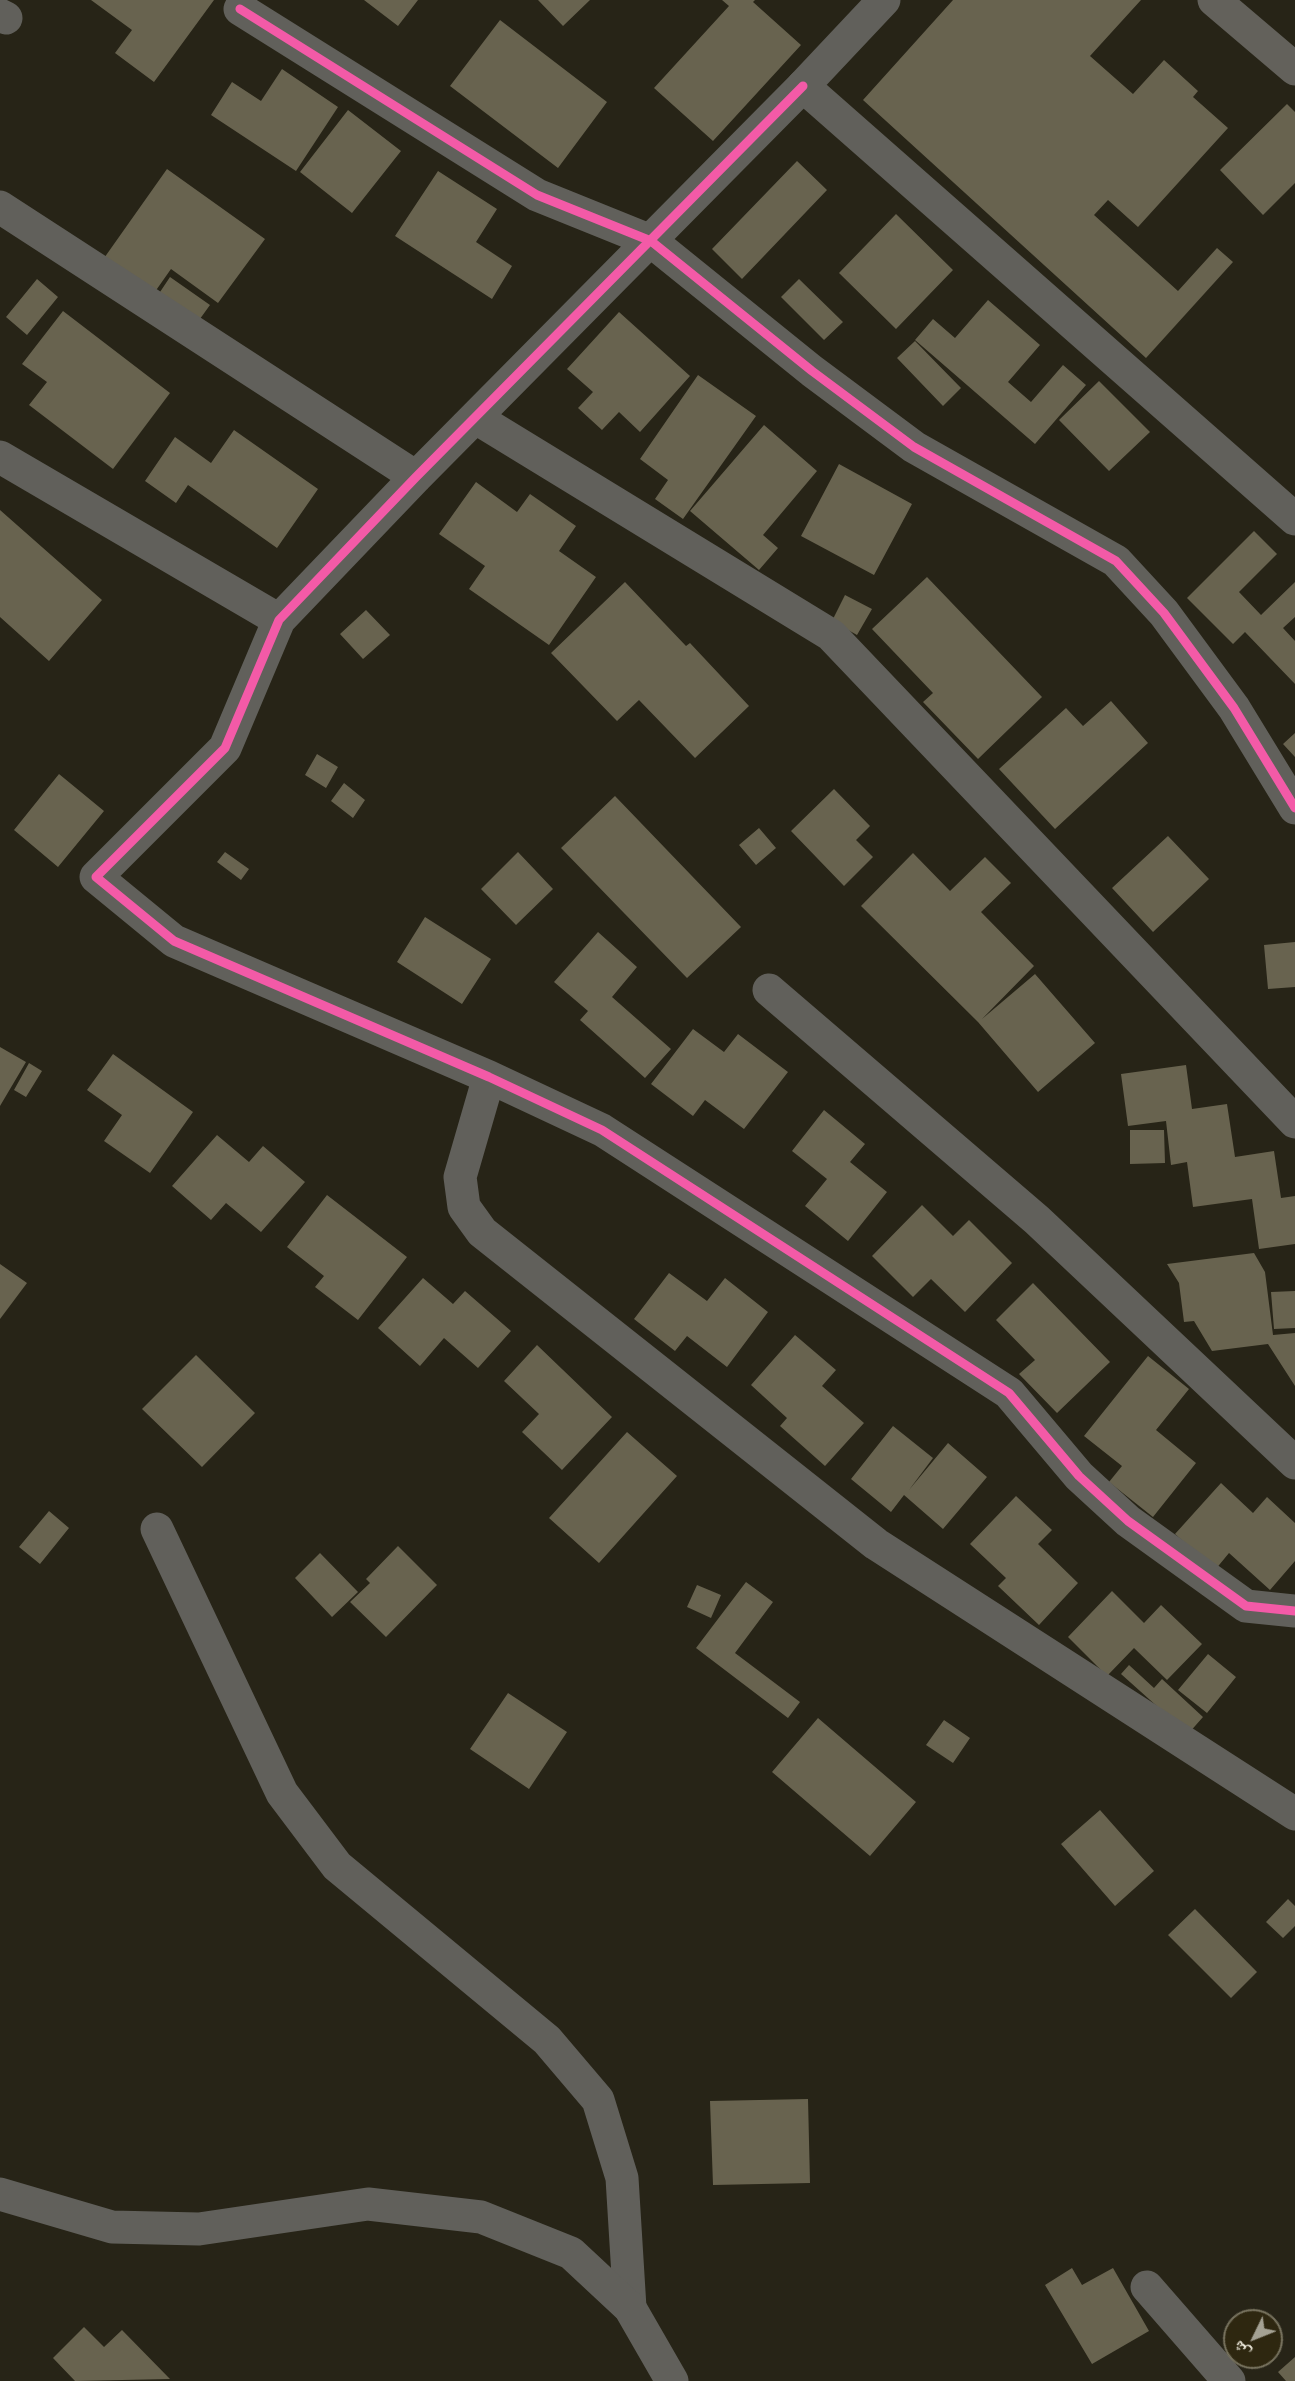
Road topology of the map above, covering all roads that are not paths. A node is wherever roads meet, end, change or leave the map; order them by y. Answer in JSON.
{"nodes":[{"id":1,"x":884,"y":0,"type":"edge"},
{"id":2,"x":1214,"y":0,"type":"edge"},
{"id":3,"x":240,"y":9,"type":"dead end"},
{"id":4,"x":1295,"y":69,"type":"edge"},
{"id":5,"x":803,"y":86,"type":"junction"},
{"id":6,"x":0,"y":207,"type":"edge"},
{"id":7,"x":651,"y":240,"type":"junction"},
{"id":8,"x":476,"y":418,"type":"junction"},
{"id":9,"x":0,"y":457,"type":"edge"},
{"id":10,"x":416,"y":477,"type":"junction"},
{"id":11,"x":1295,"y":519,"type":"edge"},
{"id":12,"x":279,"y":620,"type":"junction"},
{"id":13,"x":1295,"y":808,"type":"edge"},
{"id":14,"x":769,"y":990,"type":"dead end"},
{"id":15,"x":489,"y":1077,"type":"junction"},
{"id":16,"x":1295,"y":1122,"type":"edge"},
{"id":17,"x":1295,"y":1463,"type":"edge"},
{"id":18,"x":157,"y":1529,"type":"dead end"},
{"id":19,"x":1295,"y":1611,"type":"edge"},
{"id":20,"x":1295,"y":1814,"type":"edge"},
{"id":21,"x":0,"y":2194,"type":"edge"},
{"id":22,"x":1147,"y":2287,"type":"dead end"},
{"id":23,"x":630,"y":2308,"type":"junction"},
{"id":24,"x":672,"y":2381,"type":"edge"},
{"id":25,"x":1228,"y":2381,"type":"edge"}],
"edges":[{"from":1,"to":5,"type":"street"},
{"from":2,"to":4,"type":"main road"},
{"from":3,"to":7,"type":"street"},
{"from":5,"to":7,"type":"street"},
{"from":5,"to":11,"type":"street"},
{"from":6,"to":10,"type":"street"},
{"from":7,"to":8,"type":"street"},
{"from":7,"to":13,"type":"street"},
{"from":8,"to":10,"type":"street"},
{"from":8,"to":16,"type":"street"},
{"from":9,"to":12,"type":"street"},
{"from":10,"to":12,"type":"street"},
{"from":12,"to":15,"type":"street"},
{"from":14,"to":17,"type":"street"},
{"from":15,"to":19,"type":"street"},
{"from":15,"to":20,"type":"street"},
{"from":18,"to":23,"type":"street"},
{"from":21,"to":23,"type":"street"},
{"from":22,"to":25,"type":"street"},
{"from":23,"to":24,"type":"street"}]}
